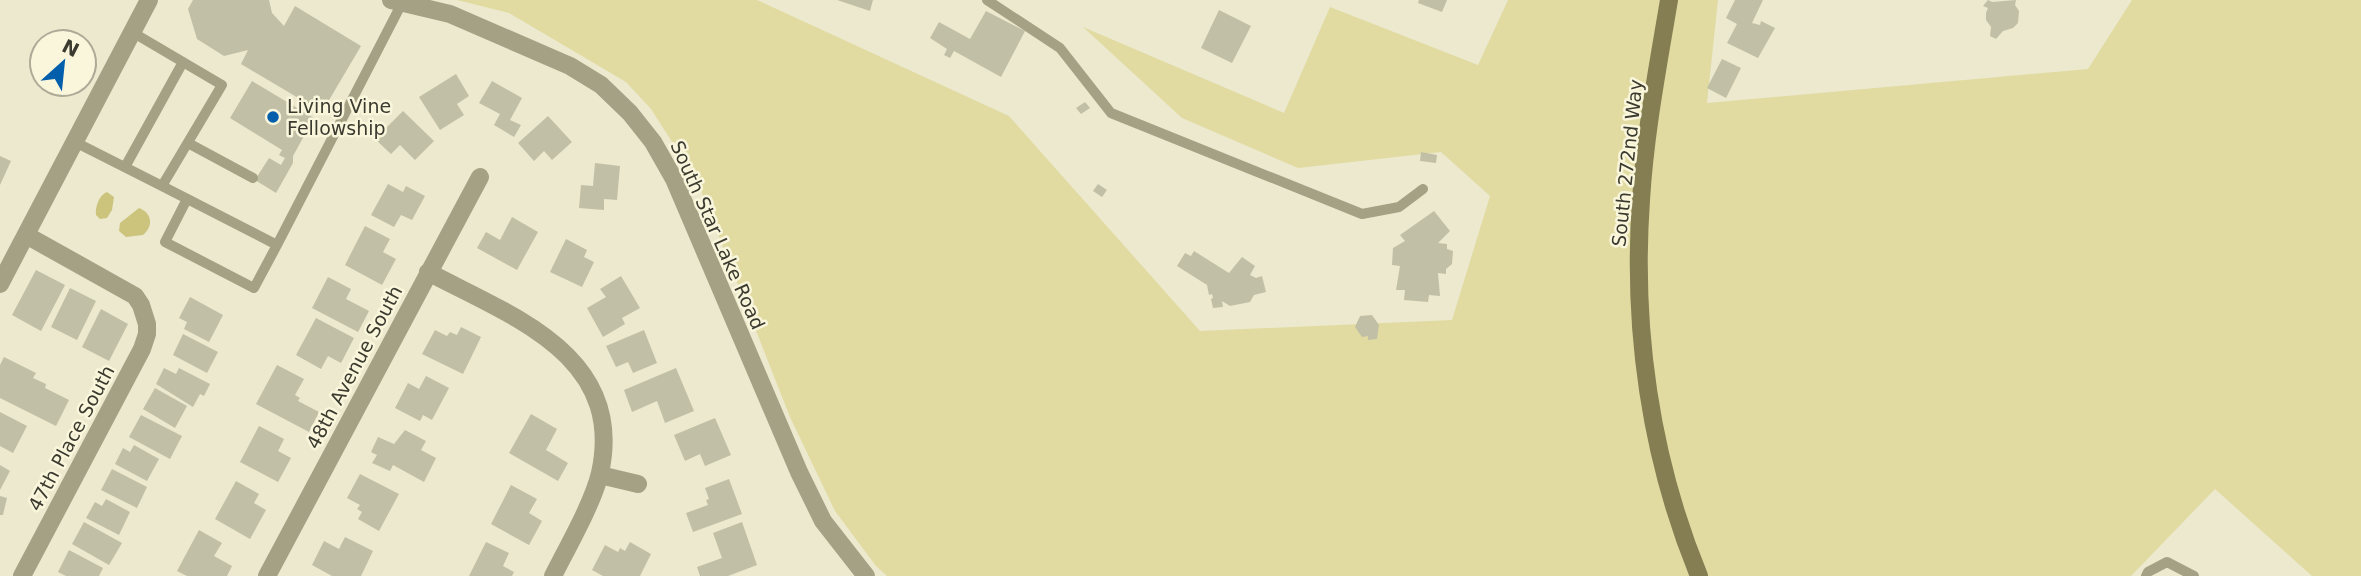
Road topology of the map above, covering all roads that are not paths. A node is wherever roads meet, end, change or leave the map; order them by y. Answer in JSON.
{"nodes":[{"id":1,"x":149,"y":0,"type":"edge"},
{"id":2,"x":988,"y":0,"type":"edge"},
{"id":3,"x":1669,"y":0,"type":"edge"},
{"id":4,"x":397,"y":2,"type":"edge"},
{"id":5,"x":132,"y":32,"type":"junction"},
{"id":6,"x":183,"y":62,"type":"junction"},
{"id":7,"x":75,"y":142,"type":"junction"},
{"id":8,"x":188,"y":143,"type":"junction"},
{"id":9,"x":125,"y":167,"type":"junction"},
{"id":10,"x":480,"y":177,"type":"dead end"},
{"id":11,"x":253,"y":178,"type":"dead end"},
{"id":12,"x":162,"y":186,"type":"junction"},
{"id":13,"x":1423,"y":188,"type":"dead end"},
{"id":14,"x":187,"y":199,"type":"junction"},
{"id":15,"x":26,"y":235,"type":"junction"},
{"id":16,"x":277,"y":245,"type":"junction"},
{"id":17,"x":428,"y":272,"type":"junction"},
{"id":18,"x":0,"y":284,"type":"edge"},
{"id":19,"x":600,"y":475,"type":"junction"},
{"id":20,"x":638,"y":484,"type":"dead end"},
{"id":21,"x":22,"y":576,"type":"edge"},
{"id":22,"x":267,"y":576,"type":"edge"},
{"id":23,"x":553,"y":576,"type":"edge"},
{"id":24,"x":866,"y":576,"type":"edge"},
{"id":25,"x":1699,"y":576,"type":"edge"},
{"id":26,"x":2146,"y":576,"type":"edge"},
{"id":27,"x":2194,"y":576,"type":"edge"}],
"edges":[{"from":1,"to":5,"type":"street"},
{"from":2,"to":13,"type":"lane"},
{"from":3,"to":25,"type":"main road","name":"South 272nd Way"},
{"from":4,"to":16,"type":"lane"},
{"from":4,"to":24,"type":"street","name":"South Star Lake Road"},
{"from":5,"to":6,"type":"lane"},
{"from":5,"to":7,"type":"street"},
{"from":6,"to":8,"type":"lane"},
{"from":6,"to":9,"type":"lane"},
{"from":7,"to":9,"type":"lane"},
{"from":7,"to":15,"type":"street"},
{"from":8,"to":11,"type":"lane"},
{"from":8,"to":12,"type":"lane"},
{"from":9,"to":12,"type":"lane"},
{"from":10,"to":17,"type":"street","name":"48th Avenue South"},
{"from":12,"to":14,"type":"lane"},
{"from":14,"to":16,"type":"lane"},
{"from":14,"to":16,"type":"lane"},
{"from":15,"to":18,"type":"street"},
{"from":15,"to":21,"type":"street","name":"47th Place South"},
{"from":17,"to":19,"type":"street"},
{"from":17,"to":22,"type":"street","name":"48th Avenue South"},
{"from":19,"to":20,"type":"street"},
{"from":19,"to":23,"type":"street"},
{"from":26,"to":27,"type":"lane"}]}
